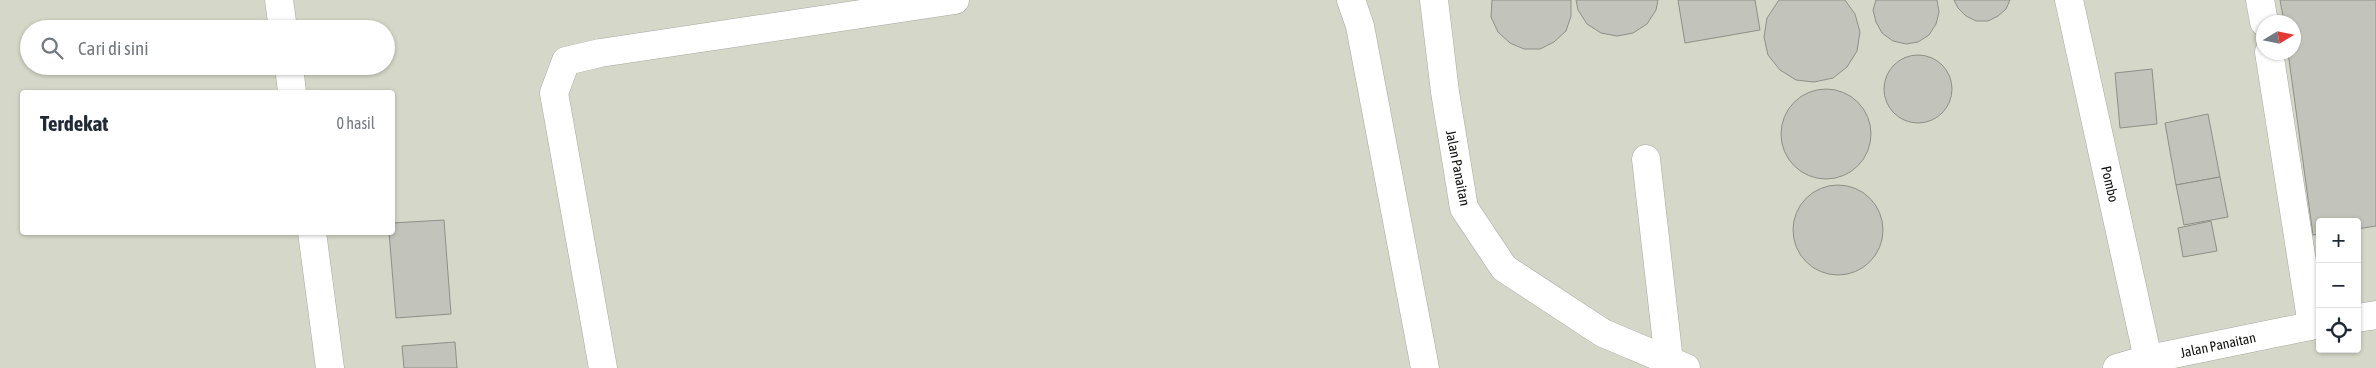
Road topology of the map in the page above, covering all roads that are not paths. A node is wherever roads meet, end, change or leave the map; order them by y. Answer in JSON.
{"nodes":[{"id":1,"x":279,"y":0,"type":"edge"},
{"id":2,"x":955,"y":0,"type":"edge"},
{"id":3,"x":1352,"y":0,"type":"edge"},
{"id":4,"x":1434,"y":0,"type":"edge"},
{"id":5,"x":2069,"y":0,"type":"edge"},
{"id":6,"x":2260,"y":0,"type":"edge"},
{"id":7,"x":2263,"y":15,"type":"edge"},
{"id":8,"x":282,"y":20,"type":"edge"},
{"id":9,"x":2269,"y":60,"type":"edge"},
{"id":10,"x":290,"y":75,"type":"edge"},
{"id":11,"x":292,"y":90,"type":"edge"},
{"id":12,"x":1646,"y":159,"type":"dead end"},
{"id":13,"x":312,"y":235,"type":"edge"},
{"id":14,"x":2376,"y":315,"type":"edge"},
{"id":15,"x":2361,"y":317,"type":"edge"},
{"id":16,"x":2316,"y":325,"type":"edge"},
{"id":17,"x":2150,"y":363,"type":"edge"},
{"id":18,"x":1677,"y":365,"type":"edge"},
{"id":19,"x":330,"y":368,"type":"edge"},
{"id":20,"x":603,"y":368,"type":"edge"},
{"id":21,"x":1424,"y":368,"type":"edge"},
{"id":22,"x":2117,"y":368,"type":"edge"}],
"edges":[{"from":1,"to":8,"type":"lane"},
{"from":2,"to":20,"type":"lane"},
{"from":3,"to":21,"type":"lane"},
{"from":4,"to":18,"type":"lane","name":"Jalan Panaitan"},
{"from":5,"to":17,"type":"lane","name":"Pombo"},
{"from":6,"to":7,"type":"lane"},
{"from":9,"to":16,"type":"lane"},
{"from":10,"to":11,"type":"lane"},
{"from":12,"to":18,"type":"lane"},
{"from":13,"to":19,"type":"lane"},
{"from":14,"to":15,"type":"lane"},
{"from":16,"to":17,"type":"lane","name":"Jalan Panaitan"},
{"from":17,"to":22,"type":"lane","name":"Jalan Panaitan"}]}
